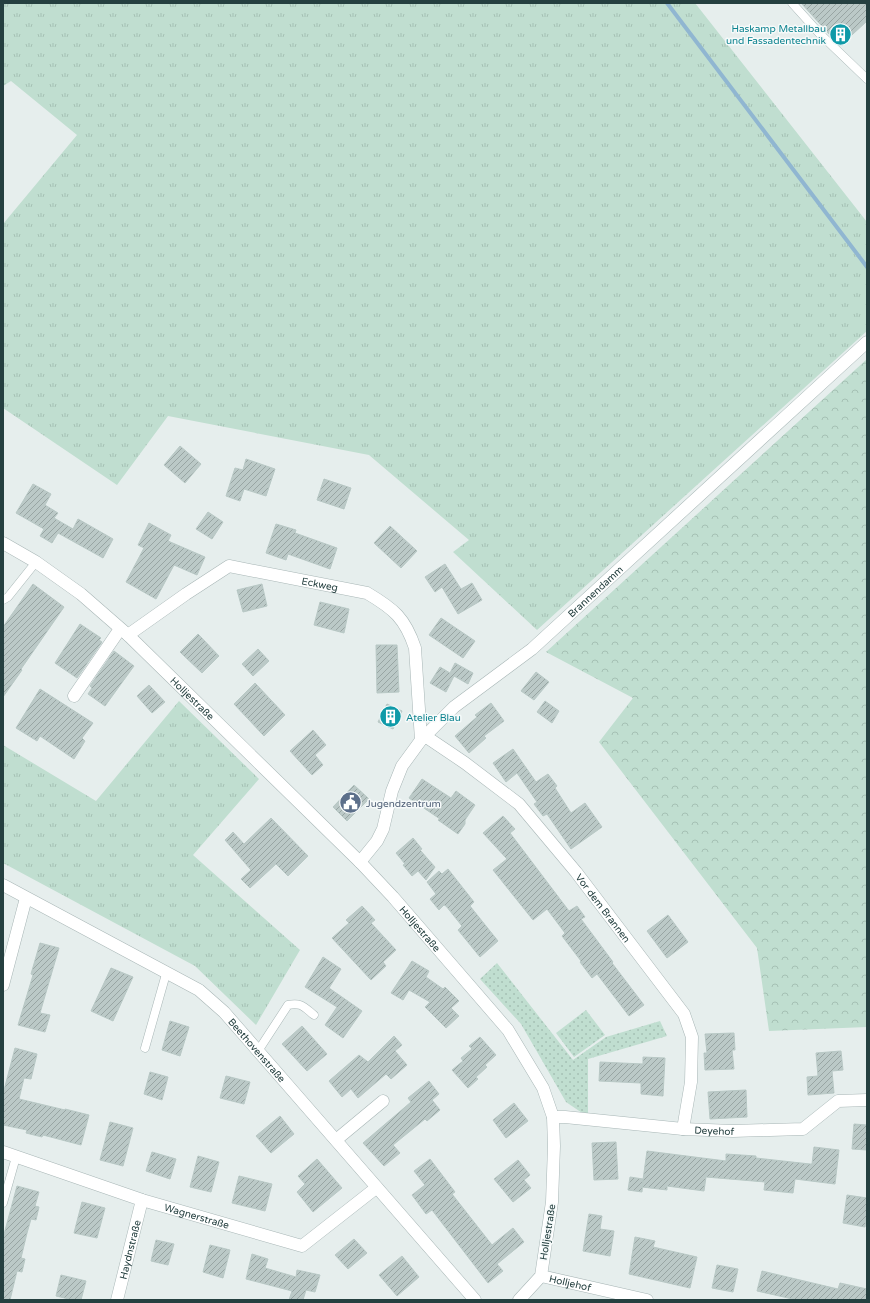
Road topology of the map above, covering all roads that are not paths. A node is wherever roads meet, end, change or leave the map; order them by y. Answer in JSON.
{"nodes":[{"id":1,"x":792,"y":3,"type":"edge"},
{"id":2,"x":867,"y":79,"type":"edge"},
{"id":3,"x":867,"y":342,"type":"edge"},
{"id":4,"x":3,"y":543,"type":"edge"},
{"id":5,"x":36,"y":562,"type":"junction"},
{"id":6,"x":3,"y":600,"type":"edge"},
{"id":7,"x":124,"y":632,"type":"junction"},
{"id":8,"x":74,"y":696,"type":"dead end"},
{"id":9,"x":423,"y":738,"type":"junction"},
{"id":10,"x":360,"y":862,"type":"junction"},
{"id":11,"x":3,"y":885,"type":"edge"},
{"id":12,"x":26,"y":898,"type":"junction"},
{"id":13,"x":166,"y":974,"type":"junction"},
{"id":14,"x":3,"y":986,"type":"edge"},
{"id":15,"x":314,"y":1015,"type":"dead end"},
{"id":16,"x":145,"y":1048,"type":"dead end"},
{"id":17,"x":258,"y":1050,"type":"junction"},
{"id":18,"x":867,"y":1100,"type":"edge"},
{"id":19,"x":383,"y":1101,"type":"dead end"},
{"id":20,"x":553,"y":1117,"type":"junction"},
{"id":21,"x":683,"y":1129,"type":"junction"},
{"id":22,"x":336,"y":1140,"type":"junction"},
{"id":23,"x":3,"y":1152,"type":"edge"},
{"id":24,"x":16,"y":1157,"type":"junction"},
{"id":25,"x":376,"y":1188,"type":"junction"},
{"id":26,"x":142,"y":1200,"type":"junction"},
{"id":27,"x":3,"y":1203,"type":"edge"},
{"id":28,"x":541,"y":1276,"type":"junction"},
{"id":29,"x":117,"y":1300,"type":"edge"},
{"id":30,"x":475,"y":1300,"type":"edge"},
{"id":31,"x":519,"y":1300,"type":"edge"},
{"id":32,"x":647,"y":1300,"type":"edge"}],
"edges":[{"from":1,"to":2,"type":"lane"},
{"from":3,"to":9,"type":"street","name":"Brannendamm"},
{"from":4,"to":5,"type":"street","name":"Holljestraße"},
{"from":5,"to":6,"type":"lane"},
{"from":5,"to":7,"type":"street","name":"Holljestraße"},
{"from":7,"to":8,"type":"street"},
{"from":7,"to":9,"type":"street","name":"Eckweg"},
{"from":7,"to":10,"type":"street","name":"Holljestraße"},
{"from":9,"to":10,"type":"street","name":"Brannendamm"},
{"from":9,"to":21,"type":"street","name":"Vor dem Brannen"},
{"from":10,"to":20,"type":"street","name":"Holljestraße"},
{"from":11,"to":12,"type":"street","name":"Beethovenstraße"},
{"from":12,"to":13,"type":"street","name":"Beethovenstraße"},
{"from":12,"to":14,"type":"street"},
{"from":13,"to":16,"type":"lane"},
{"from":13,"to":17,"type":"street","name":"Beethovenstraße"},
{"from":15,"to":17,"type":"lane"},
{"from":17,"to":22,"type":"street","name":"Beethovenstraße"},
{"from":18,"to":21,"type":"street","name":"Deyehof"},
{"from":19,"to":22,"type":"street"},
{"from":20,"to":21,"type":"street","name":"Deyehof"},
{"from":20,"to":28,"type":"street","name":"Holljestraße"},
{"from":22,"to":25,"type":"street","name":"Beethovenstraße"},
{"from":23,"to":24,"type":"street","name":"Wagnerstraße"},
{"from":24,"to":26,"type":"street","name":"Wagnerstraße"},
{"from":24,"to":27,"type":"lane"},
{"from":25,"to":26,"type":"street","name":"Wagnerstraße"},
{"from":25,"to":30,"type":"street","name":"Beethovenstraße"},
{"from":26,"to":29,"type":"street","name":"Haydnstraße"},
{"from":28,"to":31,"type":"street"},
{"from":28,"to":32,"type":"street","name":"Holljehof"}]}
